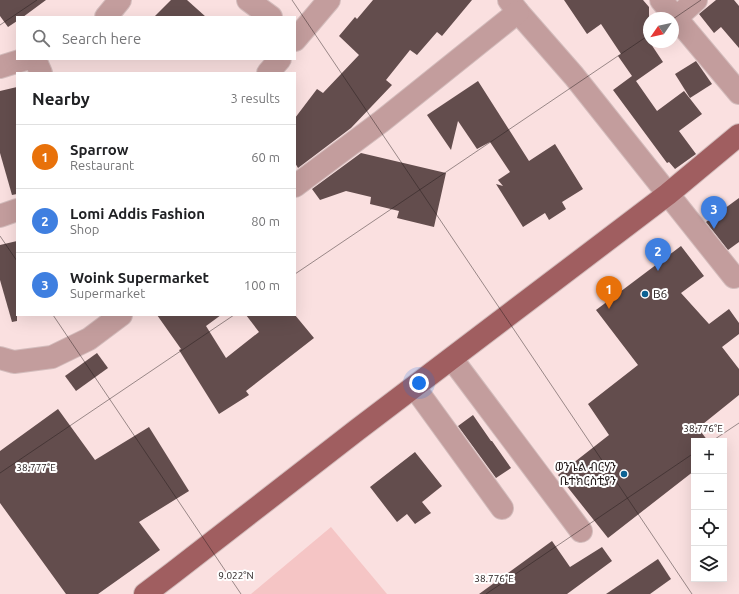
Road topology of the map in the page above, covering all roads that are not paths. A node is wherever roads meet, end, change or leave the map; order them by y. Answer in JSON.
{"nodes":[{"id":1,"x":120,"y":0,"type":"edge"},
{"id":2,"x":248,"y":0,"type":"edge"},
{"id":3,"x":329,"y":0,"type":"edge"},
{"id":4,"x":661,"y":0,"type":"edge"},
{"id":5,"x":696,"y":0,"type":"edge"},
{"id":6,"x":514,"y":6,"type":"edge"},
{"id":7,"x":671,"y":12,"type":"edge"},
{"id":8,"x":679,"y":15,"type":"edge"},
{"id":9,"x":107,"y":16,"type":"edge"},
{"id":10,"x":270,"y":16,"type":"edge"},
{"id":11,"x":679,"y":22,"type":"edge"},
{"id":12,"x":296,"y":38,"type":"edge"},
{"id":13,"x":23,"y":60,"type":"edge"},
{"id":14,"x":35,"y":60,"type":"edge"},
{"id":15,"x":279,"y":60,"type":"edge"},
{"id":16,"x":0,"y":67,"type":"edge"},
{"id":17,"x":41,"y":72,"type":"edge"},
{"id":18,"x":269,"y":72,"type":"edge"},
{"id":19,"x":739,"y":92,"type":"edge"},
{"id":20,"x":739,"y":135,"type":"edge"},
{"id":21,"x":296,"y":185,"type":"edge"},
{"id":22,"x":668,"y":194,"type":"junction"},
{"id":23,"x":16,"y":210,"type":"edge"},
{"id":24,"x":0,"y":216,"type":"edge"},
{"id":25,"x":734,"y":278,"type":"dead end"},
{"id":26,"x":120,"y":316,"type":"edge"},
{"id":27,"x":0,"y":358,"type":"edge"},
{"id":28,"x":452,"y":359,"type":"junction"},
{"id":29,"x":415,"y":388,"type":"junction"},
{"id":30,"x":502,"y":508,"type":"dead end"},
{"id":31,"x":581,"y":531,"type":"dead end"},
{"id":32,"x":145,"y":594,"type":"edge"}],
"edges":[{"from":1,"to":9,"type":"street"},
{"from":2,"to":10,"type":"street"},
{"from":3,"to":12,"type":"street"},
{"from":4,"to":7,"type":"street"},
{"from":5,"to":8,"type":"street"},
{"from":6,"to":21,"type":"street"},
{"from":6,"to":22,"type":"street"},
{"from":11,"to":19,"type":"street"},
{"from":13,"to":16,"type":"street"},
{"from":14,"to":17,"type":"street"},
{"from":15,"to":18,"type":"street"},
{"from":20,"to":22,"type":"main road"},
{"from":22,"to":25,"type":"street"},
{"from":22,"to":28,"type":"main road"},
{"from":23,"to":24,"type":"street"},
{"from":26,"to":27,"type":"street"},
{"from":28,"to":29,"type":"main road"},
{"from":28,"to":31,"type":"street"},
{"from":29,"to":30,"type":"street"},
{"from":29,"to":32,"type":"main road"}]}
